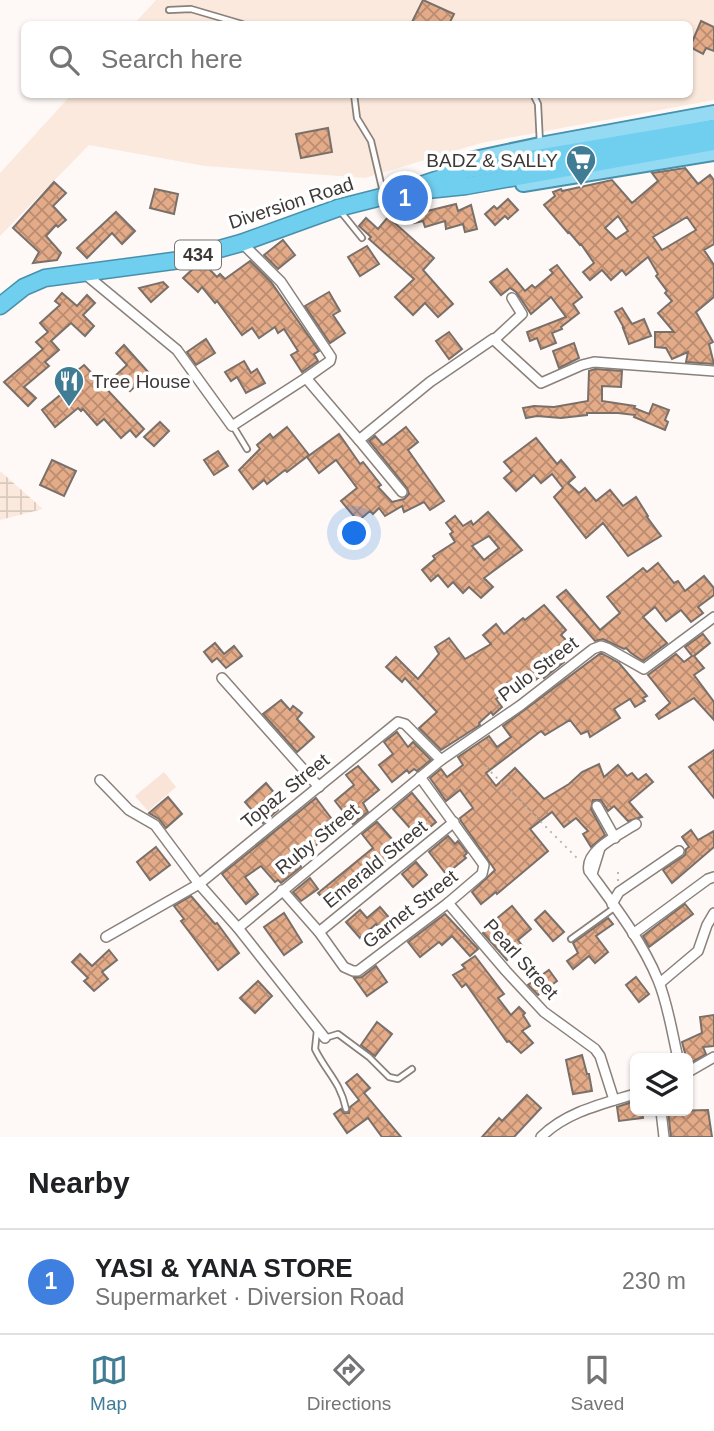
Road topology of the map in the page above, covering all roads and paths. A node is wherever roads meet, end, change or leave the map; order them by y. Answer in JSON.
{"nodes":[{"id":1,"x":169,"y":10,"type":"dead end"},
{"id":2,"x":232,"y":21,"type":"edge"},
{"id":3,"x":354,"y":98,"type":"edge"},
{"id":4,"x":535,"y":98,"type":"edge"},
{"id":5,"x":714,"y":113,"type":"edge"},
{"id":6,"x":714,"y":128,"type":"edge"},
{"id":7,"x":714,"y":142,"type":"edge"},
{"id":8,"x":714,"y":153,"type":"edge"},
{"id":9,"x":536,"y":158,"type":"junction"},
{"id":10,"x":390,"y":195,"type":"junction"},
{"id":11,"x":338,"y":208,"type":"junction"},
{"id":12,"x":362,"y":238,"type":"dead end"},
{"id":13,"x":242,"y":243,"type":"junction"},
{"id":14,"x":85,"y":274,"type":"junction"},
{"id":15,"x":512,"y":298,"type":"dead end"},
{"id":16,"x":0,"y":306,"type":"edge"},
{"id":17,"x":495,"y":339,"type":"junction"},
{"id":18,"x":714,"y":371,"type":"edge"},
{"id":19,"x":306,"y":378,"type":"junction"},
{"id":20,"x":232,"y":426,"type":"junction"},
{"id":21,"x":359,"y":440,"type":"junction"},
{"id":22,"x":247,"y":449,"type":"dead end"},
{"id":23,"x":402,"y":492,"type":"dead end"},
{"id":24,"x":714,"y":617,"type":"edge"},
{"id":25,"x":222,"y":678,"type":"dead end"},
{"id":26,"x":441,"y":760,"type":"junction"},
{"id":27,"x":486,"y":767,"type":"dead end"},
{"id":28,"x":420,"y":777,"type":"junction"},
{"id":29,"x":100,"y":780,"type":"dead end"},
{"id":30,"x":319,"y":787,"type":"junction"},
{"id":31,"x":597,"y":806,"type":"dead end"},
{"id":32,"x":454,"y":822,"type":"junction"},
{"id":33,"x":636,"y":824,"type":"dead end"},
{"id":34,"x":615,"y":838,"type":"junction"},
{"id":35,"x":678,"y":851,"type":"dead end"},
{"id":36,"x":591,"y":872,"type":"junction"},
{"id":37,"x":714,"y":877,"type":"edge"},
{"id":38,"x":199,"y":884,"type":"junction"},
{"id":39,"x":282,"y":890,"type":"junction"},
{"id":40,"x":448,"y":903,"type":"junction"},
{"id":41,"x":613,"y":906,"type":"junction"},
{"id":42,"x":714,"y":913,"type":"edge"},
{"id":43,"x":238,"y":928,"type":"junction"},
{"id":44,"x":319,"y":932,"type":"junction"},
{"id":45,"x":633,"y":934,"type":"junction"},
{"id":46,"x":106,"y":937,"type":"dead end"},
{"id":47,"x":571,"y":939,"type":"dead end"},
{"id":48,"x":660,"y":983,"type":"junction"},
{"id":49,"x":317,"y":1030,"type":"junction"},
{"id":50,"x":325,"y":1038,"type":"joint"},
{"id":51,"x":677,"y":1053,"type":"edge"},
{"id":52,"x":714,"y":1057,"type":"edge"},
{"id":53,"x":412,"y":1069,"type":"dead end"},
{"id":54,"x":693,"y":1069,"type":"edge"},
{"id":55,"x":630,"y":1095,"type":"edge"},
{"id":56,"x":614,"y":1100,"type":"junction"},
{"id":57,"x":346,"y":1109,"type":"dead end"},
{"id":58,"x":662,"y":1116,"type":"edge"},
{"id":59,"x":541,"y":1137,"type":"edge"},
{"id":60,"x":664,"y":1137,"type":"edge"}],
"edges":[{"from":1,"to":2,"type":"lane"},
{"from":3,"to":10,"type":"lane"},
{"from":4,"to":9,"type":"lane"},
{"from":5,"to":9,"type":"main road","name":"Diversion Road","number":"434"},
{"from":6,"to":9,"type":"highway","number":"434"},
{"from":7,"to":9,"type":"highway","number":"434"},
{"from":8,"to":10,"type":"main road","name":"Diversion Road","number":"434"},
{"from":9,"to":10,"type":"highway","number":"434"},
{"from":9,"to":10,"type":"main road","name":"Diversion Road","number":"434"},
{"from":10,"to":11,"type":"highway","name":"Diversion Road","number":"434"},
{"from":11,"to":12,"type":"lane"},
{"from":11,"to":13,"type":"highway","name":"Diversion Road","number":"434"},
{"from":13,"to":14,"type":"highway","name":"Diversion Road","number":"434"},
{"from":13,"to":19,"type":"street"},
{"from":14,"to":16,"type":"highway","name":"Diversion Road","number":"434"},
{"from":14,"to":20,"type":"street"},
{"from":15,"to":17,"type":"street"},
{"from":17,"to":18,"type":"street"},
{"from":17,"to":21,"type":"street"},
{"from":19,"to":20,"type":"street"},
{"from":19,"to":21,"type":"street"},
{"from":20,"to":22,"type":"lane"},
{"from":21,"to":23,"type":"street"},
{"from":24,"to":26,"type":"street","name":"Pulo Street"},
{"from":25,"to":30,"type":"street"},
{"from":26,"to":28,"type":"street","name":"Pulo Street"},
{"from":26,"to":30,"type":"street","name":"Topaz Street"},
{"from":27,"to":36,"type":"path"},
{"from":28,"to":32,"type":"street"},
{"from":28,"to":39,"type":"street","name":"Ruby Street"},
{"from":29,"to":38,"type":"street"},
{"from":30,"to":38,"type":"street","name":"Topaz Street"},
{"from":31,"to":34,"type":"street"},
{"from":32,"to":40,"type":"street","name":"Garnet Street"},
{"from":32,"to":44,"type":"street","name":"Emerald Street"},
{"from":33,"to":34,"type":"street"},
{"from":34,"to":36,"type":"street"},
{"from":35,"to":41,"type":"street"},
{"from":36,"to":41,"type":"street"},
{"from":37,"to":45,"type":"street"},
{"from":38,"to":43,"type":"street"},
{"from":38,"to":46,"type":"street","name":"Topaz Street"},
{"from":39,"to":43,"type":"street","name":"Ruby Street"},
{"from":39,"to":44,"type":"street"},
{"from":40,"to":44,"type":"street","name":"Garnet Street"},
{"from":40,"to":56,"type":"street","name":"Pearl Street"},
{"from":41,"to":45,"type":"street"},
{"from":41,"to":47,"type":"lane"},
{"from":42,"to":48,"type":"street"},
{"from":43,"to":49,"type":"street"},
{"from":45,"to":48,"type":"street"},
{"from":48,"to":51,"type":"street"},
{"from":49,"to":50,"type":"street"},
{"from":49,"to":57,"type":"lane"},
{"from":50,"to":53,"type":"lane"},
{"from":52,"to":54,"type":"street"},
{"from":55,"to":56,"type":"street"},
{"from":56,"to":59,"type":"street"},
{"from":58,"to":60,"type":"street"}]}
